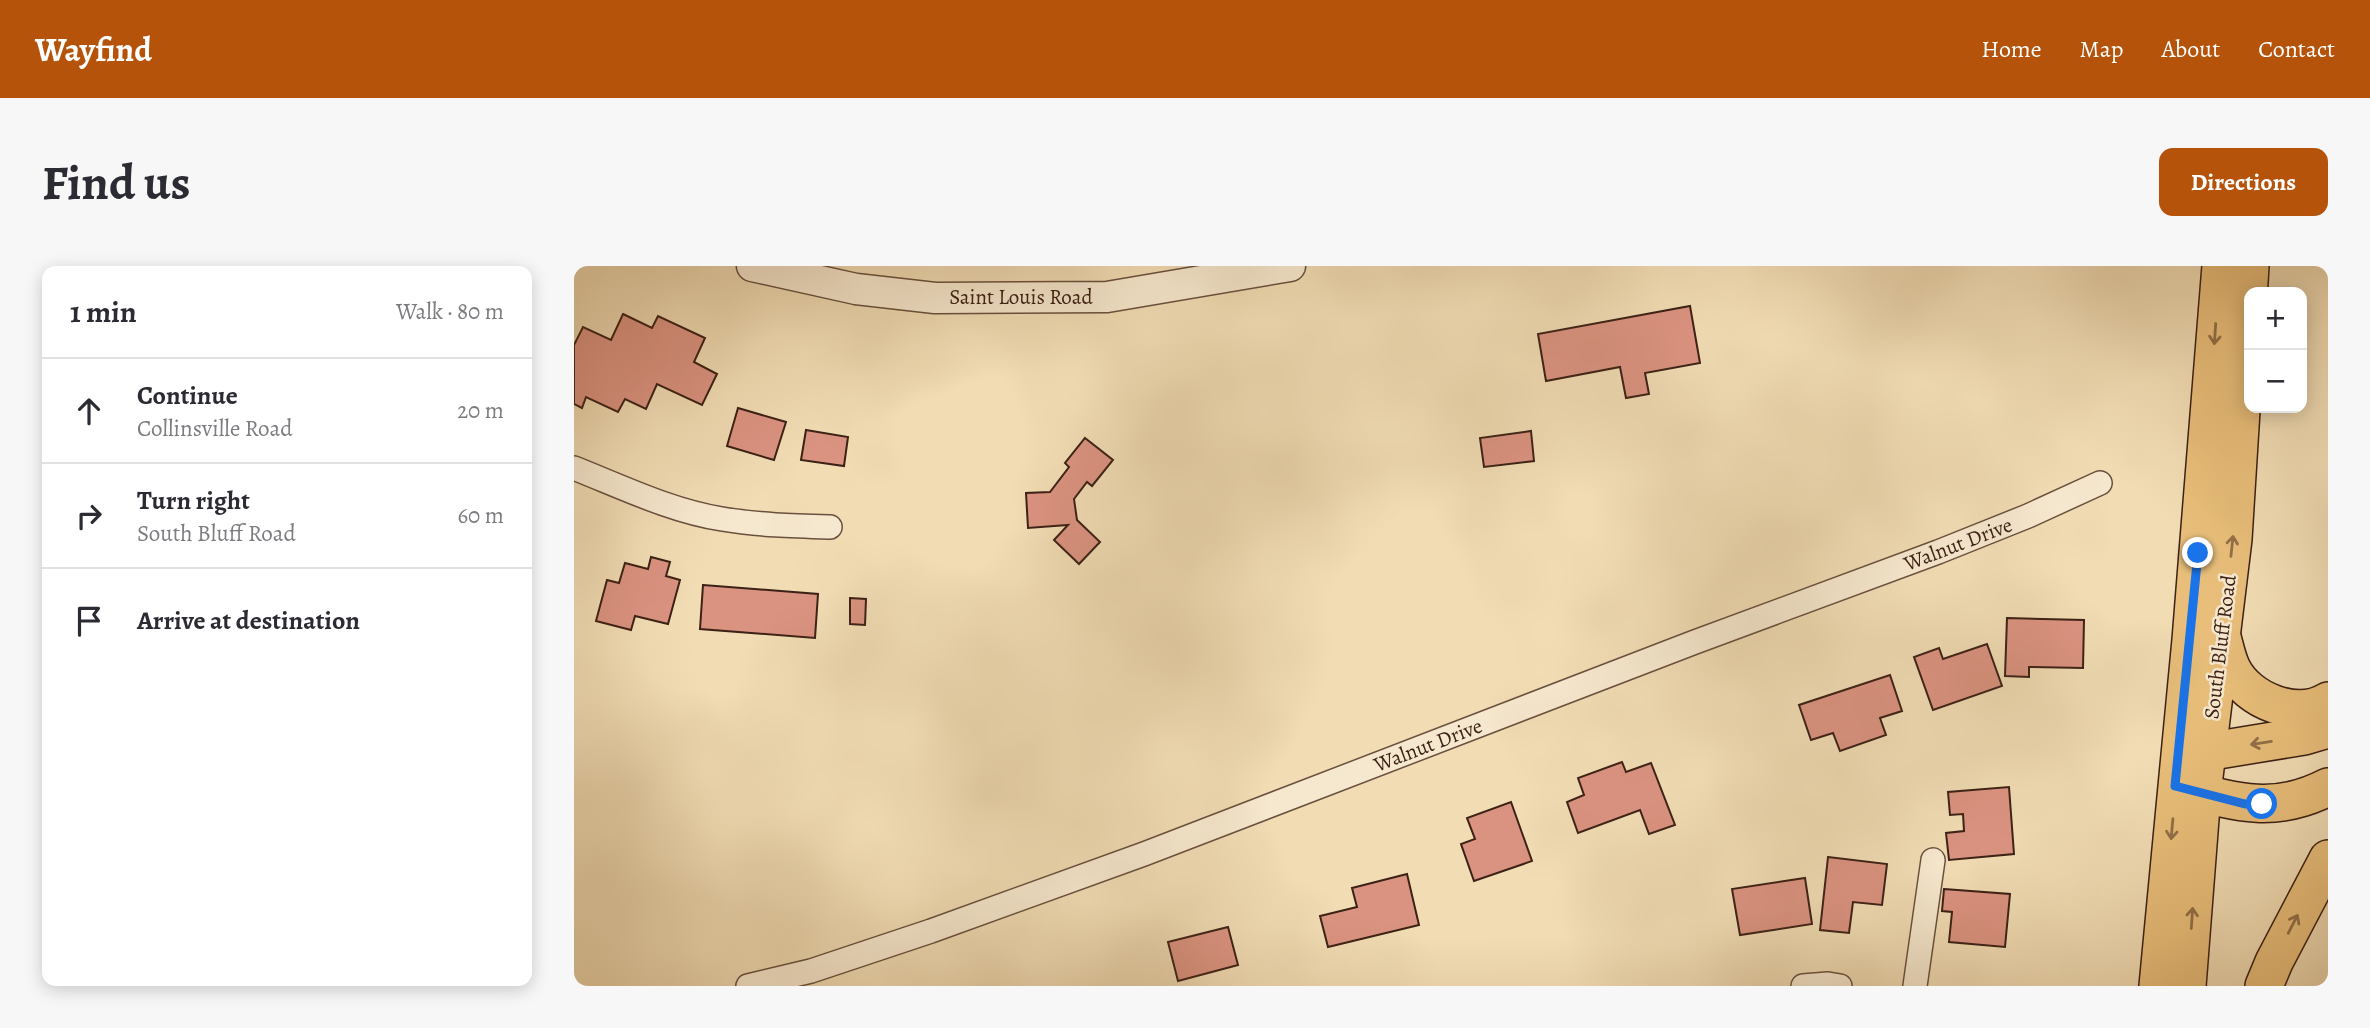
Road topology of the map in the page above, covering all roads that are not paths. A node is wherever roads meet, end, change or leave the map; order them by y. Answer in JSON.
{"nodes":[{"id":1,"x":752,"y":266,"type":"edge"},
{"id":2,"x":1290,"y":266,"type":"edge"},
{"id":3,"x":2221,"y":266,"type":"edge"},
{"id":4,"x":2250,"y":266,"type":"edge"},
{"id":5,"x":574,"y":468,"type":"edge"},
{"id":6,"x":2100,"y":484,"type":"dead end"},
{"id":7,"x":830,"y":527,"type":"dead end"},
{"id":8,"x":2222,"y":637,"type":"junction"},
{"id":9,"x":2328,"y":701,"type":"edge"},
{"id":10,"x":2328,"y":729,"type":"edge"},
{"id":11,"x":2193,"y":750,"type":"junction"},
{"id":12,"x":2328,"y":787,"type":"edge"},
{"id":13,"x":2189,"y":789,"type":"junction"},
{"id":14,"x":2328,"y":859,"type":"edge"},
{"id":15,"x":1933,"y":860,"type":"dead end"},
{"id":16,"x":748,"y":986,"type":"edge"},
{"id":17,"x":1803,"y":986,"type":"edge"},
{"id":18,"x":1840,"y":986,"type":"edge"},
{"id":19,"x":1914,"y":986,"type":"edge"},
{"id":20,"x":2158,"y":986,"type":"edge"},
{"id":21,"x":2187,"y":986,"type":"edge"},
{"id":22,"x":2264,"y":986,"type":"edge"}],
"edges":[{"from":1,"to":2,"type":"street","name":"Saint Louis Road"},
{"from":3,"to":11,"type":"main road","name":"South Bluff Road","one_way":true},
{"from":8,"to":4,"type":"main road","name":"South Bluff Road","one_way":true},
{"from":5,"to":7,"type":"street"},
{"from":6,"to":16,"type":"street","name":"Walnut Drive"},
{"from":8,"to":9,"type":"main road"},
{"from":8,"to":11,"type":"main road","name":"South Bluff Road"},
{"from":10,"to":11,"type":"main road","one_way":true},
{"from":11,"to":13,"type":"main road","name":"South Bluff Road"},
{"from":12,"to":13,"type":"main road"},
{"from":13,"to":20,"type":"main road","name":"South Bluff Road","one_way":true},
{"from":21,"to":13,"type":"main road","name":"South Bluff Road","one_way":true},
{"from":22,"to":14,"type":"main road","one_way":true},
{"from":15,"to":19,"type":"street"},
{"from":17,"to":18,"type":"street"}]}
